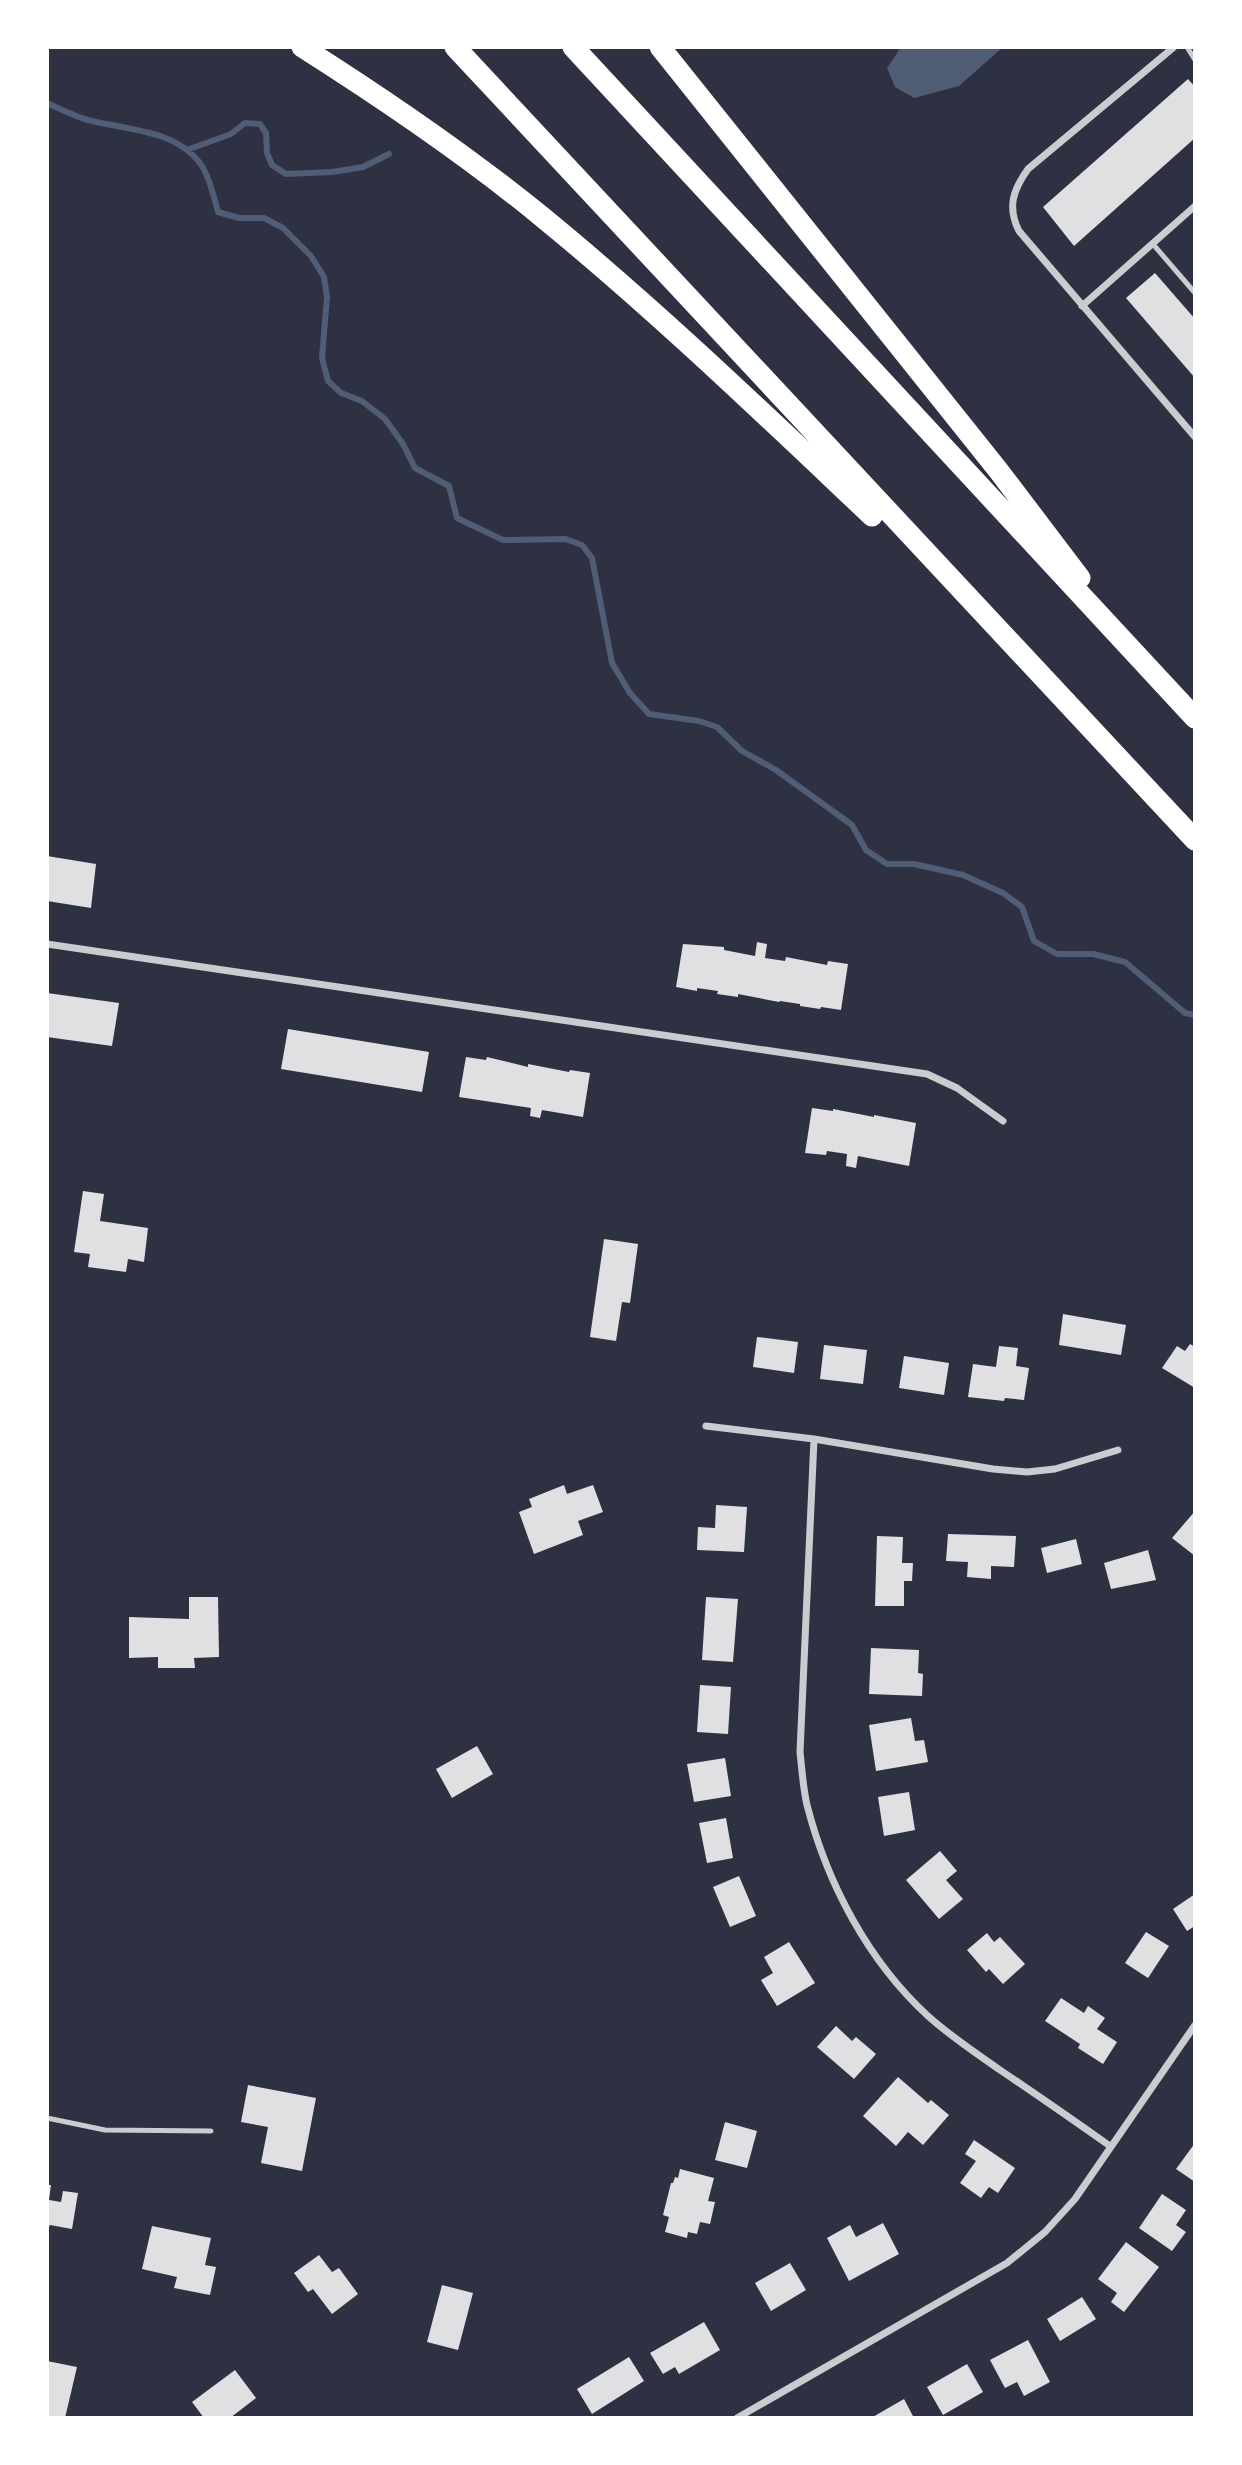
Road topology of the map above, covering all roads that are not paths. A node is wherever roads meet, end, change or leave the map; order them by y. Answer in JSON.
{"nodes":[{"id":1,"x":302,"y":47,"type":"edge"},
{"id":2,"x":455,"y":47,"type":"edge"},
{"id":3,"x":573,"y":47,"type":"edge"},
{"id":4,"x":660,"y":47,"type":"edge"},
{"id":5,"x":1174,"y":47,"type":"edge"},
{"id":6,"x":1186,"y":47,"type":"edge"},
{"id":7,"x":1195,"y":60,"type":"edge"},
{"id":8,"x":1195,"y":206,"type":"edge"},
{"id":9,"x":1152,"y":243,"type":"junction"},
{"id":10,"x":1195,"y":293,"type":"edge"},
{"id":11,"x":1082,"y":306,"type":"junction"},
{"id":12,"x":1195,"y":437,"type":"edge"},
{"id":13,"x":1008,"y":642,"type":"junction"},
{"id":14,"x":1158,"y":680,"type":"junction"},
{"id":15,"x":1195,"y":719,"type":"edge"},
{"id":16,"x":1195,"y":840,"type":"edge"},
{"id":17,"x":47,"y":944,"type":"edge"},
{"id":18,"x":1003,"y":1121,"type":"dead end"},
{"id":19,"x":706,"y":1426,"type":"dead end"},
{"id":20,"x":814,"y":1439,"type":"junction"},
{"id":21,"x":1118,"y":1450,"type":"dead end"},
{"id":22,"x":1195,"y":2025,"type":"edge"},
{"id":23,"x":47,"y":2118,"type":"edge"},
{"id":24,"x":211,"y":2131,"type":"dead end"},
{"id":25,"x":1110,"y":2146,"type":"junction"},
{"id":26,"x":737,"y":2418,"type":"edge"}],
"edges":[{"from":1,"to":13,"type":"highway"},
{"from":2,"to":13,"type":"highway"},
{"from":3,"to":14,"type":"highway"},
{"from":4,"to":14,"type":"highway"},
{"from":5,"to":11,"type":"street"},
{"from":6,"to":7,"type":"lane"},
{"from":8,"to":9,"type":"street"},
{"from":9,"to":10,"type":"lane"},
{"from":9,"to":11,"type":"street"},
{"from":11,"to":12,"type":"street"},
{"from":13,"to":16,"type":"highway"},
{"from":14,"to":15,"type":"highway"},
{"from":17,"to":18,"type":"street"},
{"from":19,"to":20,"type":"street"},
{"from":20,"to":21,"type":"street"},
{"from":20,"to":25,"type":"street"},
{"from":22,"to":25,"type":"street"},
{"from":23,"to":24,"type":"lane"},
{"from":25,"to":26,"type":"street"}]}
